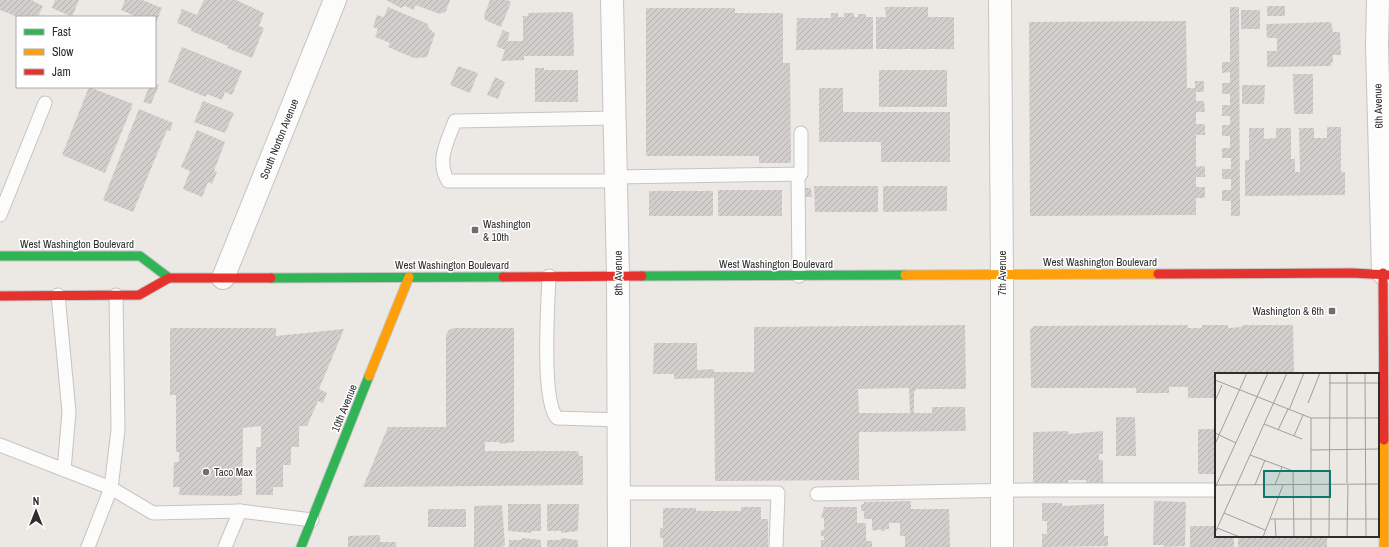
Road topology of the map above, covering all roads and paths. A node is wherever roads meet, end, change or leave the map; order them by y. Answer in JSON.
{"nodes":[{"id":1,"x":335,"y":0,"type":"edge"},
{"id":2,"x":612,"y":0,"type":"edge"},
{"id":3,"x":1000,"y":0,"type":"edge"},
{"id":4,"x":1378,"y":0,"type":"edge"},
{"id":5,"x":1384,"y":95,"type":"edge"},
{"id":6,"x":45,"y":103,"type":"dead end"},
{"id":7,"x":615,"y":118,"type":"junction"},
{"id":8,"x":801,"y":133,"type":"dead end"},
{"id":9,"x":798,"y":174,"type":"junction"},
{"id":10,"x":616,"y":179,"type":"junction"},
{"id":11,"x":0,"y":215,"type":"edge"},
{"id":12,"x":0,"y":256,"type":"edge"},
{"id":13,"x":1387,"y":273,"type":"edge"},
{"id":14,"x":1002,"y":275,"type":"junction"},
{"id":15,"x":549,"y":276,"type":"junction"},
{"id":16,"x":618,"y":276,"type":"junction"},
{"id":17,"x":799,"y":276,"type":"junction"},
{"id":18,"x":409,"y":277,"type":"junction"},
{"id":19,"x":170,"y":278,"type":"junction"},
{"id":20,"x":223,"y":278,"type":"junction"},
{"id":21,"x":116,"y":295,"type":"junction"},
{"id":22,"x":0,"y":296,"type":"edge"},
{"id":23,"x":58,"y":296,"type":"junction"},
{"id":24,"x":619,"y":420,"type":"junction"},
{"id":25,"x":0,"y":445,"type":"edge"},
{"id":26,"x":64,"y":470,"type":"junction"},
{"id":27,"x":110,"y":488,"type":"junction"},
{"id":28,"x":1383,"y":489,"type":"edge"},
{"id":29,"x":1002,"y":490,"type":"junction"},
{"id":30,"x":1215,"y":490,"type":"edge"},
{"id":31,"x":619,"y":493,"type":"junction"},
{"id":32,"x":817,"y":494,"type":"dead end"},
{"id":33,"x":240,"y":511,"type":"junction"},
{"id":34,"x":312,"y":520,"type":"junction"},
{"id":35,"x":88,"y":547,"type":"edge"},
{"id":36,"x":225,"y":547,"type":"edge"},
{"id":37,"x":301,"y":547,"type":"edge"},
{"id":38,"x":619,"y":547,"type":"edge"},
{"id":39,"x":776,"y":547,"type":"edge"},
{"id":40,"x":1002,"y":547,"type":"edge"},
{"id":41,"x":1384,"y":547,"type":"edge"}],
"edges":[{"from":1,"to":20,"type":"street","name":"South Norton Avenue"},
{"from":2,"to":7,"type":"street","name":"8th Avenue"},
{"from":3,"to":14,"type":"street","name":"7th Avenue"},
{"from":4,"to":5,"type":"street","name":"6th Avenue"},
{"from":5,"to":13,"type":"street","name":"6th Avenue"},
{"from":6,"to":11,"type":"lane"},
{"from":7,"to":10,"type":"street","name":"8th Avenue"},
{"from":7,"to":10,"type":"lane"},
{"from":8,"to":9,"type":"lane"},
{"from":9,"to":10,"type":"lane"},
{"from":9,"to":17,"type":"lane"},
{"from":10,"to":16,"type":"street","name":"8th Avenue"},
{"from":12,"to":19,"type":"main road","name":"West Washington Boulevard"},
{"from":13,"to":14,"type":"main road","name":"West Washington Boulevard"},
{"from":13,"to":28,"type":"main road","name":"6th Avenue"},
{"from":14,"to":17,"type":"main road","name":"West Washington Boulevard"},
{"from":14,"to":29,"type":"street","name":"7th Avenue"},
{"from":15,"to":16,"type":"main road","name":"West Washington Boulevard"},
{"from":15,"to":18,"type":"main road","name":"West Washington Boulevard"},
{"from":15,"to":24,"type":"lane"},
{"from":16,"to":17,"type":"main road","name":"West Washington Boulevard"},
{"from":16,"to":24,"type":"street","name":"8th Avenue"},
{"from":18,"to":20,"type":"main road","name":"West Washington Boulevard"},
{"from":18,"to":34,"type":"main road","name":"10th Avenue"},
{"from":19,"to":20,"type":"main road","name":"West Washington Boulevard"},
{"from":19,"to":21,"type":"main road","name":"West Washington Boulevard"},
{"from":21,"to":23,"type":"main road","name":"West Washington Boulevard"},
{"from":21,"to":27,"type":"lane"},
{"from":22,"to":23,"type":"main road","name":"West Washington Boulevard"},
{"from":23,"to":26,"type":"lane"},
{"from":24,"to":31,"type":"street","name":"8th Avenue"},
{"from":25,"to":26,"type":"lane"},
{"from":26,"to":27,"type":"lane"},
{"from":27,"to":33,"type":"lane"},
{"from":27,"to":35,"type":"lane"},
{"from":28,"to":41,"type":"main road","name":"6th Avenue"},
{"from":29,"to":30,"type":"lane"},
{"from":29,"to":32,"type":"lane"},
{"from":29,"to":40,"type":"street","name":"7th Avenue"},
{"from":31,"to":38,"type":"street","name":"8th Avenue"},
{"from":31,"to":39,"type":"lane"},
{"from":33,"to":34,"type":"lane"},
{"from":33,"to":36,"type":"lane"},
{"from":34,"to":37,"type":"main road","name":"10th Avenue"}]}
